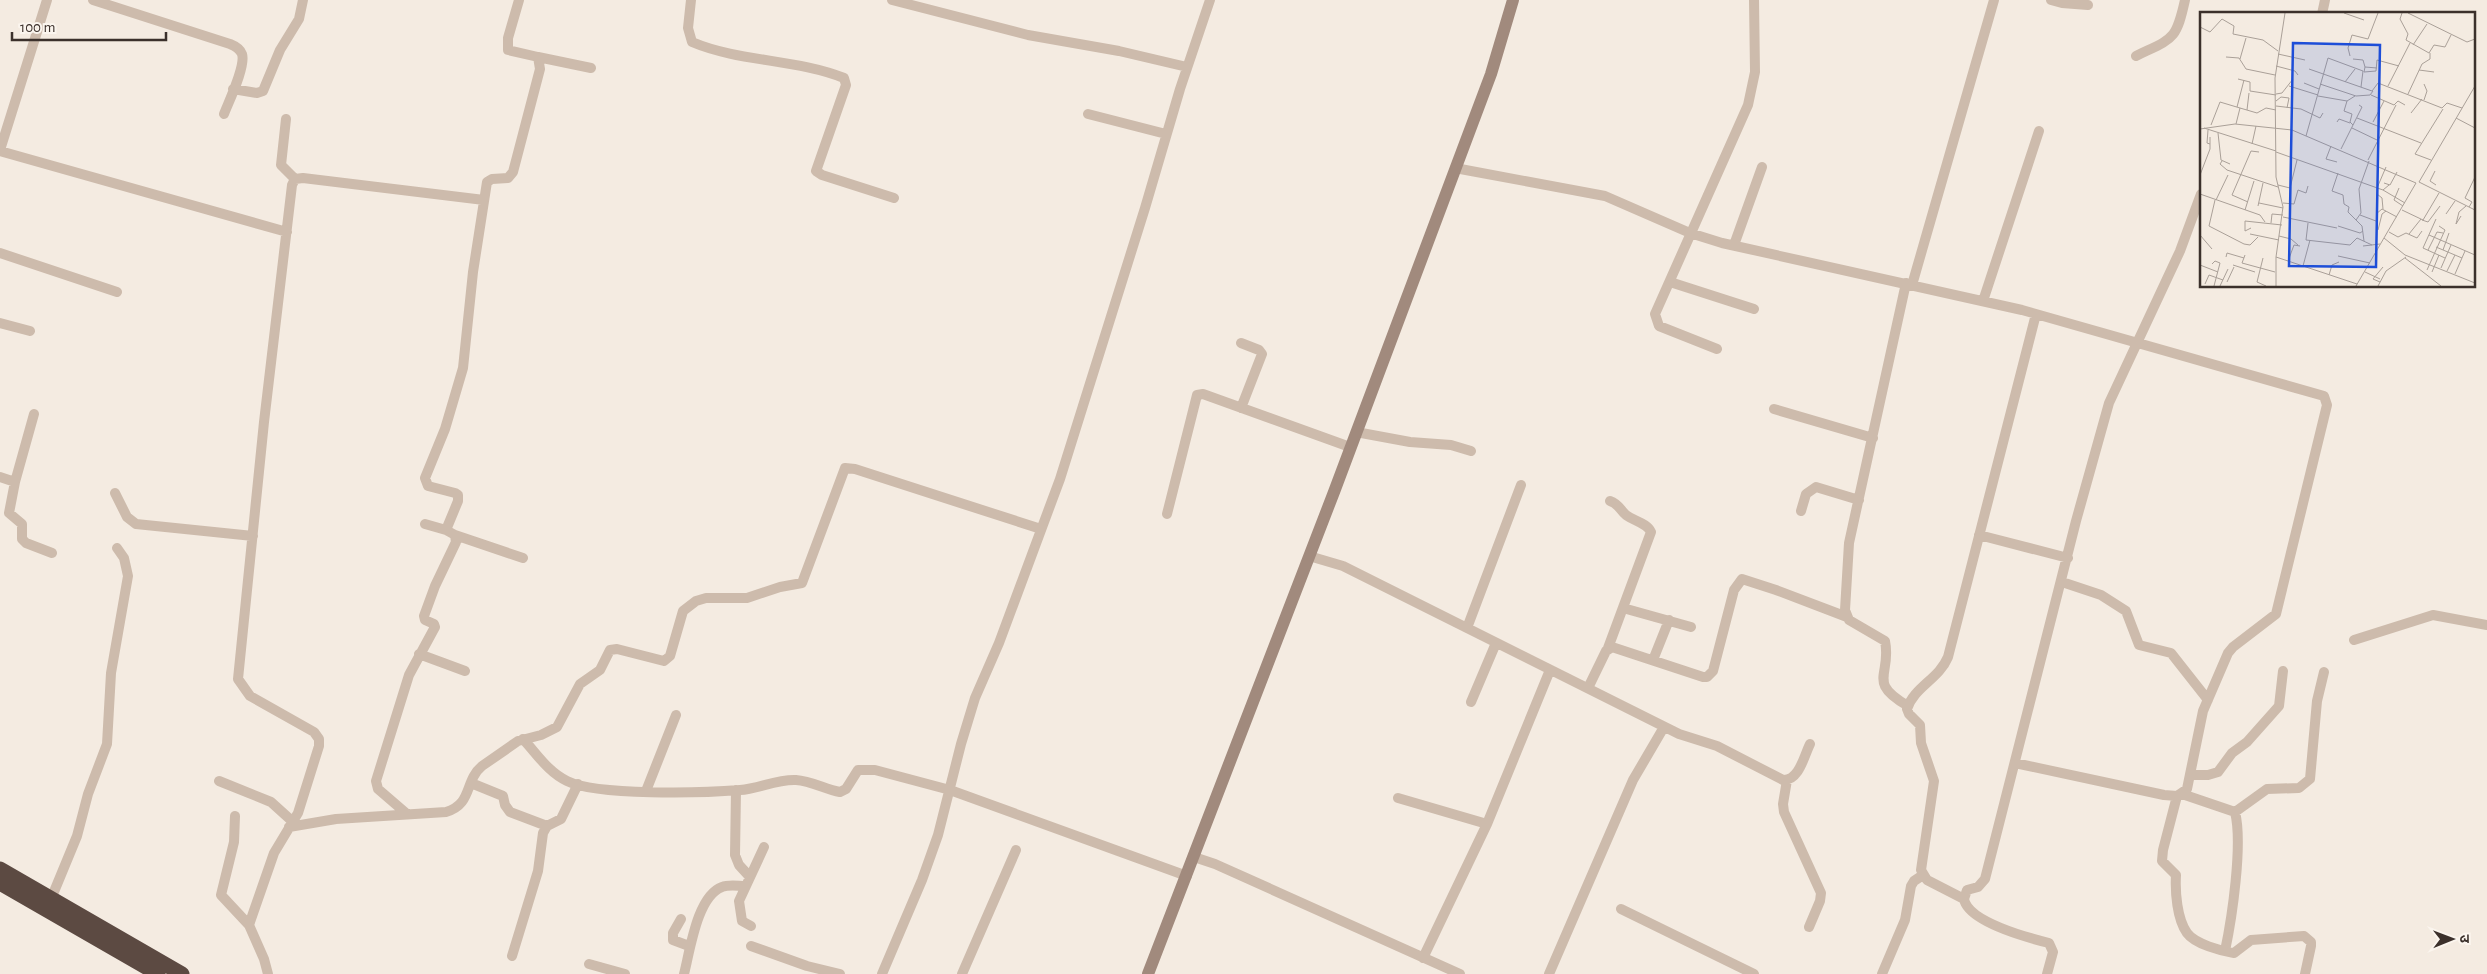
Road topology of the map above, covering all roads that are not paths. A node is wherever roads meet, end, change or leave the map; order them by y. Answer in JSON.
{"nodes":[{"id":1,"x":47,"y":0,"type":"edge"},
{"id":2,"x":93,"y":0,"type":"edge"},
{"id":3,"x":303,"y":0,"type":"edge"},
{"id":4,"x":519,"y":0,"type":"edge"},
{"id":5,"x":691,"y":0,"type":"edge"},
{"id":6,"x":892,"y":0,"type":"edge"},
{"id":7,"x":1210,"y":0,"type":"edge"},
{"id":8,"x":1513,"y":0,"type":"edge"},
{"id":9,"x":1754,"y":0,"type":"edge"},
{"id":10,"x":1994,"y":0,"type":"edge"},
{"id":11,"x":2051,"y":0,"type":"edge"},
{"id":12,"x":2185,"y":0,"type":"edge"},
{"id":13,"x":2088,"y":6,"type":"dead end"},
{"id":14,"x":2136,"y":56,"type":"dead end"},
{"id":15,"x":538,"y":57,"type":"junction"},
{"id":16,"x":1187,"y":67,"type":"junction"},
{"id":17,"x":591,"y":68,"type":"dead end"},
{"id":18,"x":233,"y":89,"type":"junction"},
{"id":19,"x":224,"y":114,"type":"dead end"},
{"id":20,"x":1088,"y":114,"type":"dead end"},
{"id":21,"x":286,"y":120,"type":"dead end"},
{"id":22,"x":2039,"y":131,"type":"dead end"},
{"id":23,"x":1166,"y":134,"type":"junction"},
{"id":24,"x":0,"y":151,"type":"edge"},
{"id":25,"x":1762,"y":167,"type":"dead end"},
{"id":26,"x":1455,"y":168,"type":"junction"},
{"id":27,"x":295,"y":179,"type":"junction"},
{"id":28,"x":2200,"y":197,"type":"edge"},
{"id":29,"x":894,"y":198,"type":"dead end"},
{"id":30,"x":484,"y":200,"type":"junction"},
{"id":31,"x":287,"y":232,"type":"junction"},
{"id":32,"x":1690,"y":233,"type":"junction"},
{"id":33,"x":1734,"y":245,"type":"junction"},
{"id":34,"x":0,"y":253,"type":"edge"},
{"id":35,"x":1670,"y":282,"type":"junction"},
{"id":36,"x":1909,"y":284,"type":"junction"},
{"id":37,"x":116,"y":292,"type":"dead end"},
{"id":38,"x":1982,"y":301,"type":"junction"},
{"id":39,"x":1754,"y":309,"type":"dead end"},
{"id":40,"x":2036,"y":314,"type":"junction"},
{"id":41,"x":0,"y":322,"type":"edge"},
{"id":42,"x":30,"y":331,"type":"dead end"},
{"id":43,"x":2138,"y":341,"type":"junction"},
{"id":44,"x":1241,"y":343,"type":"dead end"},
{"id":45,"x":1717,"y":349,"type":"dead end"},
{"id":46,"x":1241,"y":408,"type":"junction"},
{"id":47,"x":1774,"y":409,"type":"dead end"},
{"id":48,"x":34,"y":414,"type":"dead end"},
{"id":49,"x":1356,"y":432,"type":"junction"},
{"id":50,"x":1873,"y":438,"type":"junction"},
{"id":51,"x":1350,"y":447,"type":"junction"},
{"id":52,"x":1471,"y":451,"type":"dead end"},
{"id":53,"x":0,"y":478,"type":"edge"},
{"id":54,"x":15,"y":482,"type":"junction"},
{"id":55,"x":1521,"y":485,"type":"dead end"},
{"id":56,"x":115,"y":493,"type":"dead end"},
{"id":57,"x":1859,"y":500,"type":"junction"},
{"id":58,"x":1610,"y":501,"type":"dead end"},
{"id":59,"x":1801,"y":511,"type":"dead end"},
{"id":60,"x":1167,"y":514,"type":"dead end"},
{"id":61,"x":425,"y":524,"type":"dead end"},
{"id":62,"x":1041,"y":529,"type":"junction"},
{"id":63,"x":451,"y":533,"type":"junction"},
{"id":64,"x":253,"y":536,"type":"junction"},
{"id":65,"x":1979,"y":536,"type":"junction"},
{"id":66,"x":117,"y":548,"type":"dead end"},
{"id":67,"x":52,"y":553,"type":"dead end"},
{"id":68,"x":1309,"y":556,"type":"junction"},
{"id":69,"x":523,"y":558,"type":"dead end"},
{"id":70,"x":2068,"y":558,"type":"junction"},
{"id":71,"x":2062,"y":582,"type":"junction"},
{"id":72,"x":1623,"y":608,"type":"junction"},
{"id":73,"x":1847,"y":617,"type":"junction"},
{"id":74,"x":1669,"y":620,"type":"junction"},
{"id":75,"x":2487,"y":625,"type":"edge"},
{"id":76,"x":1691,"y":626,"type":"dead end"},
{"id":77,"x":1467,"y":628,"type":"junction"},
{"id":78,"x":2354,"y":640,"type":"dead end"},
{"id":79,"x":1496,"y":642,"type":"junction"},
{"id":80,"x":1608,"y":648,"type":"junction"},
{"id":81,"x":419,"y":654,"type":"junction"},
{"id":82,"x":1653,"y":660,"type":"junction"},
{"id":83,"x":1550,"y":670,"type":"junction"},
{"id":84,"x":465,"y":671,"type":"dead end"},
{"id":85,"x":2283,"y":671,"type":"dead end"},
{"id":86,"x":2324,"y":672,"type":"dead end"},
{"id":87,"x":1588,"y":688,"type":"junction"},
{"id":88,"x":2208,"y":700,"type":"junction"},
{"id":89,"x":1471,"y":702,"type":"dead end"},
{"id":90,"x":1908,"y":706,"type":"junction"},
{"id":91,"x":676,"y":715,"type":"dead end"},
{"id":92,"x":1664,"y":727,"type":"junction"},
{"id":93,"x":524,"y":739,"type":"junction"},
{"id":94,"x":1810,"y":744,"type":"dead end"},
{"id":95,"x":2015,"y":763,"type":"junction"},
{"id":96,"x":2191,"y":775,"type":"junction"},
{"id":97,"x":1787,"y":780,"type":"junction"},
{"id":98,"x":218,"y":781,"type":"dead end"},
{"id":99,"x":471,"y":783,"type":"junction"},
{"id":100,"x":578,"y":784,"type":"junction"},
{"id":101,"x":736,"y":790,"type":"junction"},
{"id":102,"x":950,"y":790,"type":"junction"},
{"id":103,"x":646,"y":791,"type":"junction"},
{"id":104,"x":2180,"y":795,"type":"junction"},
{"id":105,"x":1398,"y":798,"type":"dead end"},
{"id":106,"x":2235,"y":812,"type":"junction"},
{"id":107,"x":407,"y":814,"type":"junction"},
{"id":108,"x":235,"y":816,"type":"dead end"},
{"id":109,"x":290,"y":824,"type":"junction"},
{"id":110,"x":1487,"y":824,"type":"junction"},
{"id":111,"x":547,"y":826,"type":"junction"},
{"id":112,"x":764,"y":847,"type":"dead end"},
{"id":113,"x":1016,"y":850,"type":"dead end"},
{"id":114,"x":1194,"y":857,"type":"junction"},
{"id":115,"x":0,"y":869,"type":"edge"},
{"id":116,"x":1923,"y":875,"type":"junction"},
{"id":117,"x":1187,"y":876,"type":"junction"},
{"id":118,"x":748,"y":881,"type":"junction"},
{"id":119,"x":0,"y":882,"type":"edge"},
{"id":120,"x":51,"y":899,"type":"junction"},
{"id":121,"x":1964,"y":899,"type":"junction"},
{"id":122,"x":1620,"y":909,"type":"dead end"},
{"id":123,"x":681,"y":919,"type":"dead end"},
{"id":124,"x":249,"y":925,"type":"junction"},
{"id":125,"x":751,"y":926,"type":"dead end"},
{"id":126,"x":1809,"y":927,"type":"dead end"},
{"id":127,"x":689,"y":946,"type":"junction"},
{"id":128,"x":751,"y":946,"type":"dead end"},
{"id":129,"x":2225,"y":951,"type":"junction"},
{"id":130,"x":512,"y":956,"type":"dead end"},
{"id":131,"x":1423,"y":958,"type":"junction"},
{"id":132,"x":589,"y":964,"type":"dead end"},
{"id":133,"x":818,"y":971,"type":"edge"},
{"id":134,"x":886,"y":973,"type":"edge"},
{"id":135,"x":158,"y":974,"type":"edge"},
{"id":136,"x":182,"y":974,"type":"edge"},
{"id":137,"x":268,"y":974,"type":"edge"},
{"id":138,"x":625,"y":974,"type":"edge"},
{"id":139,"x":684,"y":974,"type":"edge"},
{"id":140,"x":840,"y":974,"type":"edge"},
{"id":141,"x":962,"y":974,"type":"edge"},
{"id":142,"x":1148,"y":974,"type":"edge"},
{"id":143,"x":1460,"y":974,"type":"edge"},
{"id":144,"x":1549,"y":974,"type":"edge"},
{"id":145,"x":1754,"y":974,"type":"edge"},
{"id":146,"x":1882,"y":974,"type":"edge"},
{"id":147,"x":2047,"y":974,"type":"edge"},
{"id":148,"x":2306,"y":974,"type":"edge"}],
"edges":[{"from":1,"to":24,"type":"street"},
{"from":2,"to":18,"type":"street"},
{"from":3,"to":18,"type":"street"},
{"from":4,"to":15,"type":"street"},
{"from":5,"to":29,"type":"street"},
{"from":6,"to":16,"type":"street"},
{"from":7,"to":16,"type":"street"},
{"from":8,"to":26,"type":"street"},
{"from":9,"to":32,"type":"street"},
{"from":10,"to":36,"type":"street"},
{"from":11,"to":13,"type":"street"},
{"from":12,"to":14,"type":"street"},
{"from":15,"to":17,"type":"street"},
{"from":15,"to":30,"type":"street"},
{"from":16,"to":23,"type":"street"},
{"from":18,"to":19,"type":"street"},
{"from":20,"to":23,"type":"street"},
{"from":21,"to":27,"type":"street"},
{"from":22,"to":38,"type":"street"},
{"from":23,"to":62,"type":"street"},
{"from":24,"to":31,"type":"street"},
{"from":25,"to":33,"type":"street"},
{"from":26,"to":32,"type":"street"},
{"from":26,"to":49,"type":"street"},
{"from":27,"to":30,"type":"street"},
{"from":27,"to":31,"type":"street"},
{"from":28,"to":43,"type":"street"},
{"from":30,"to":63,"type":"street"},
{"from":31,"to":64,"type":"street"},
{"from":32,"to":33,"type":"street"},
{"from":32,"to":35,"type":"street"},
{"from":33,"to":36,"type":"street"},
{"from":34,"to":37,"type":"street"},
{"from":35,"to":39,"type":"street"},
{"from":35,"to":45,"type":"street"},
{"from":36,"to":38,"type":"street"},
{"from":36,"to":50,"type":"street"},
{"from":38,"to":40,"type":"street"},
{"from":40,"to":43,"type":"street"},
{"from":40,"to":65,"type":"street"},
{"from":41,"to":42,"type":"street"},
{"from":43,"to":70,"type":"street"},
{"from":43,"to":88,"type":"street"},
{"from":44,"to":46,"type":"street"},
{"from":46,"to":51,"type":"street"},
{"from":46,"to":60,"type":"street"},
{"from":47,"to":50,"type":"street"},
{"from":48,"to":54,"type":"street"},
{"from":49,"to":51,"type":"street"},
{"from":49,"to":52,"type":"street"},
{"from":50,"to":57,"type":"street"},
{"from":51,"to":68,"type":"street"},
{"from":53,"to":54,"type":"street"},
{"from":54,"to":67,"type":"street"},
{"from":55,"to":77,"type":"street"},
{"from":56,"to":64,"type":"street"},
{"from":57,"to":59,"type":"street"},
{"from":57,"to":73,"type":"street"},
{"from":58,"to":72,"type":"street"},
{"from":61,"to":63,"type":"street"},
{"from":62,"to":93,"type":"street"},
{"from":62,"to":102,"type":"street"},
{"from":63,"to":69,"type":"street"},
{"from":63,"to":81,"type":"street"},
{"from":64,"to":109,"type":"street"},
{"from":65,"to":70,"type":"street"},
{"from":65,"to":90,"type":"street"},
{"from":66,"to":120,"type":"street"},
{"from":68,"to":77,"type":"street"},
{"from":68,"to":114,"type":"street"},
{"from":70,"to":71,"type":"street"},
{"from":71,"to":88,"type":"street"},
{"from":71,"to":95,"type":"street"},
{"from":72,"to":74,"type":"street"},
{"from":72,"to":80,"type":"street"},
{"from":73,"to":82,"type":"street"},
{"from":73,"to":90,"type":"street"},
{"from":74,"to":76,"type":"street"},
{"from":74,"to":82,"type":"street"},
{"from":75,"to":78,"type":"street"},
{"from":77,"to":79,"type":"street"},
{"from":79,"to":83,"type":"street"},
{"from":79,"to":89,"type":"street"},
{"from":80,"to":82,"type":"street"},
{"from":80,"to":87,"type":"street"},
{"from":81,"to":84,"type":"street"},
{"from":81,"to":107,"type":"street"},
{"from":83,"to":87,"type":"street"},
{"from":83,"to":110,"type":"street"},
{"from":85,"to":96,"type":"street"},
{"from":86,"to":106,"type":"street"},
{"from":87,"to":92,"type":"street"},
{"from":88,"to":96,"type":"street"},
{"from":90,"to":116,"type":"street"},
{"from":91,"to":103,"type":"street"},
{"from":92,"to":97,"type":"street"},
{"from":92,"to":144,"type":"street"},
{"from":93,"to":99,"type":"street"},
{"from":93,"to":100,"type":"street"},
{"from":94,"to":97,"type":"street"},
{"from":95,"to":104,"type":"street"},
{"from":95,"to":121,"type":"street"},
{"from":96,"to":104,"type":"street"},
{"from":97,"to":126,"type":"street"},
{"from":98,"to":109,"type":"street"},
{"from":99,"to":107,"type":"street"},
{"from":99,"to":111,"type":"street"},
{"from":100,"to":103,"type":"street"},
{"from":100,"to":111,"type":"street"},
{"from":101,"to":102,"type":"street"},
{"from":101,"to":103,"type":"street"},
{"from":101,"to":118,"type":"street"},
{"from":102,"to":117,"type":"street"},
{"from":102,"to":134,"type":"street"},
{"from":104,"to":106,"type":"street"},
{"from":104,"to":129,"type":"street"},
{"from":105,"to":110,"type":"street"},
{"from":106,"to":129,"type":"street"},
{"from":107,"to":109,"type":"street"},
{"from":108,"to":124,"type":"street"},
{"from":109,"to":124,"type":"street"},
{"from":110,"to":131,"type":"street"},
{"from":111,"to":130,"type":"street"},
{"from":112,"to":118,"type":"street"},
{"from":113,"to":141,"type":"street"},
{"from":114,"to":117,"type":"street"},
{"from":114,"to":131,"type":"street"},
{"from":115,"to":120,"type":"highway"},
{"from":116,"to":121,"type":"street"},
{"from":116,"to":146,"type":"street"},
{"from":117,"to":142,"type":"street"},
{"from":118,"to":125,"type":"street"},
{"from":118,"to":127,"type":"street"},
{"from":119,"to":135,"type":"highway"},
{"from":120,"to":136,"type":"highway"},
{"from":121,"to":147,"type":"street"},
{"from":122,"to":145,"type":"street"},
{"from":123,"to":127,"type":"street"},
{"from":124,"to":137,"type":"street"},
{"from":127,"to":139,"type":"street"},
{"from":128,"to":133,"type":"street"},
{"from":129,"to":148,"type":"street"},
{"from":131,"to":143,"type":"street"},
{"from":132,"to":138,"type":"street"},
{"from":133,"to":140,"type":"street"}]}
